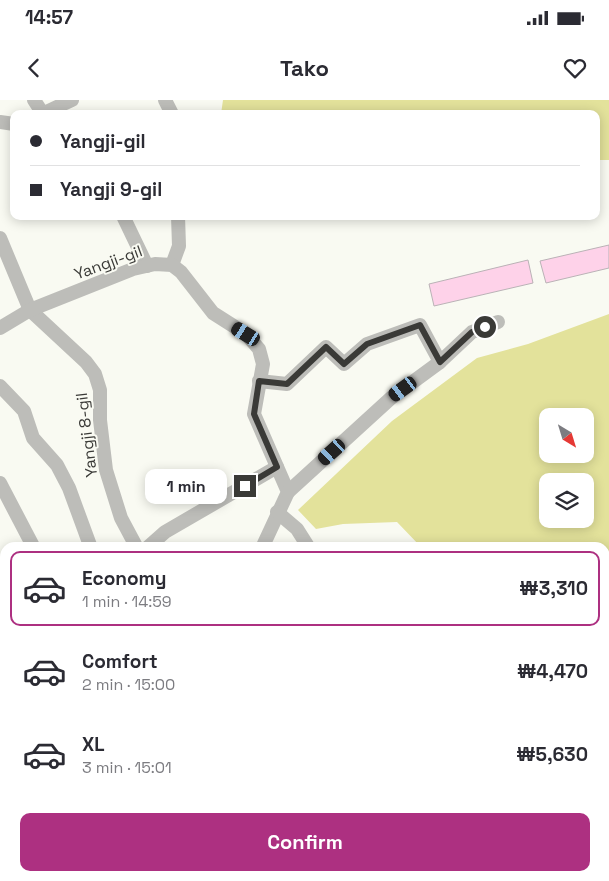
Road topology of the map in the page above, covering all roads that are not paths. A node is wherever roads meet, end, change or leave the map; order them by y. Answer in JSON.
{"nodes":[{"id":1,"x":72,"y":100,"type":"edge"},
{"id":2,"x":51,"y":110,"type":"edge"},
{"id":3,"x":125,"y":220,"type":"edge"},
{"id":4,"x":178,"y":220,"type":"edge"},
{"id":5,"x":0,"y":238,"type":"edge"},
{"id":6,"x":172,"y":265,"type":"junction"},
{"id":7,"x":147,"y":266,"type":"junction"},
{"id":8,"x":30,"y":310,"type":"junction"},
{"id":9,"x":498,"y":322,"type":"dead end"},
{"id":10,"x":0,"y":327,"type":"edge"},
{"id":11,"x":440,"y":362,"type":"junction"},
{"id":12,"x":259,"y":381,"type":"junction"},
{"id":13,"x":0,"y":386,"type":"edge"},
{"id":14,"x":277,"y":467,"type":"junction"},
{"id":15,"x":0,"y":483,"type":"edge"},
{"id":16,"x":288,"y":492,"type":"junction"},
{"id":17,"x":277,"y":512,"type":"junction"},
{"id":18,"x":31,"y":542,"type":"edge"},
{"id":19,"x":89,"y":542,"type":"edge"},
{"id":20,"x":134,"y":542,"type":"edge"},
{"id":21,"x":154,"y":542,"type":"edge"},
{"id":22,"x":264,"y":542,"type":"edge"},
{"id":23,"x":305,"y":542,"type":"edge"}],
"edges":[{"from":1,"to":2,"type":"street"},
{"from":3,"to":7,"type":"street"},
{"from":4,"to":6,"type":"street"},
{"from":5,"to":8,"type":"street"},
{"from":6,"to":7,"type":"street","name":"Yangji-gil"},
{"from":6,"to":12,"type":"street"},
{"from":7,"to":8,"type":"street","name":"Yangji-gil"},
{"from":8,"to":10,"type":"street","name":"Yangji-gil"},
{"from":8,"to":20,"type":"street","name":"Yangji 8-gil"},
{"from":9,"to":11,"type":"street"},
{"from":11,"to":12,"type":"street"},
{"from":11,"to":16,"type":"street"},
{"from":12,"to":14,"type":"street"},
{"from":13,"to":19,"type":"street"},
{"from":14,"to":16,"type":"street"},
{"from":14,"to":21,"type":"street"},
{"from":15,"to":18,"type":"street"},
{"from":16,"to":17,"type":"street"},
{"from":17,"to":22,"type":"street"},
{"from":17,"to":23,"type":"street"}]}
